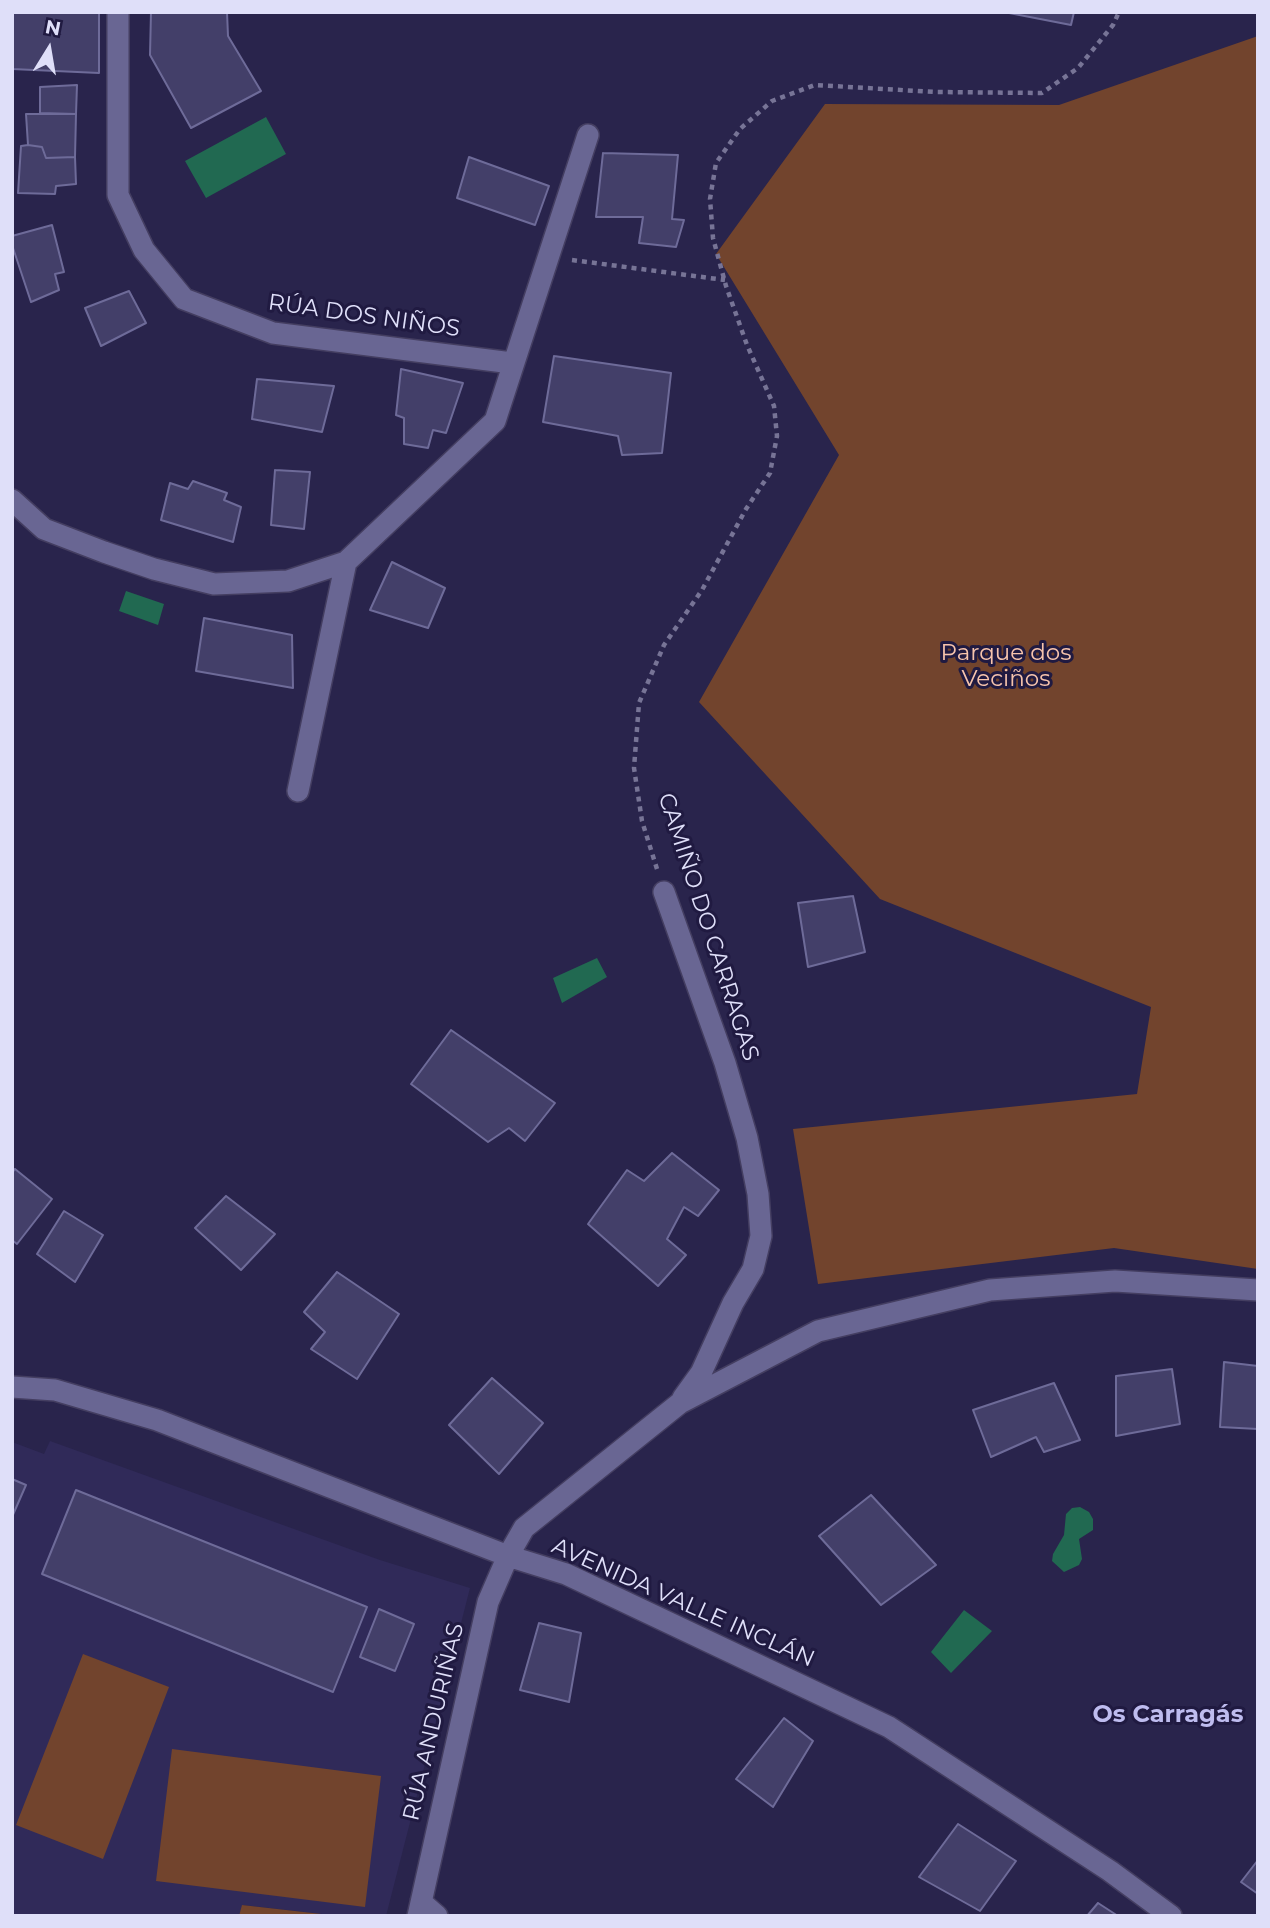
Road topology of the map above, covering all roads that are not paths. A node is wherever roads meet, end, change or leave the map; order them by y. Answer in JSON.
{"nodes":[{"id":1,"x":118,"y":12,"type":"edge"},
{"id":2,"x":588,"y":135,"type":"dead end"},
{"id":3,"x":512,"y":363,"type":"junction"},
{"id":4,"x":12,"y":500,"type":"edge"},
{"id":5,"x":346,"y":562,"type":"junction"},
{"id":6,"x":299,"y":791,"type":"dead end"},
{"id":7,"x":664,"y":892,"type":"road end"},
{"id":8,"x":1258,"y":1290,"type":"edge"},
{"id":9,"x":12,"y":1387,"type":"edge"},
{"id":10,"x":680,"y":1403,"type":"junction"},
{"id":11,"x":508,"y":1556,"type":"junction"},
{"id":12,"x":425,"y":1911,"type":"edge"},
{"id":13,"x":1171,"y":1916,"type":"edge"}],
"edges":[{"from":1,"to":3,"type":"street","name":"RÚA DOS NIÑOS"},
{"from":2,"to":3,"type":"street"},
{"from":3,"to":5,"type":"street"},
{"from":4,"to":5,"type":"street"},
{"from":5,"to":6,"type":"street"},
{"from":7,"to":10,"type":"street","name":"CAMIÑO DO CARRAGAS"},
{"from":8,"to":10,"type":"street","name":"CAMIÑO DO CARRAGAS"},
{"from":9,"to":11,"type":"street","name":"AVENIDA VALLE INCLÁN"},
{"from":10,"to":11,"type":"street","name":"CAMIÑO DO CARRAGAS"},
{"from":11,"to":12,"type":"street","name":"RÚA ANDURIÑAS"},
{"from":11,"to":13,"type":"street","name":"AVENIDA VALLE INCLÁN"}]}
